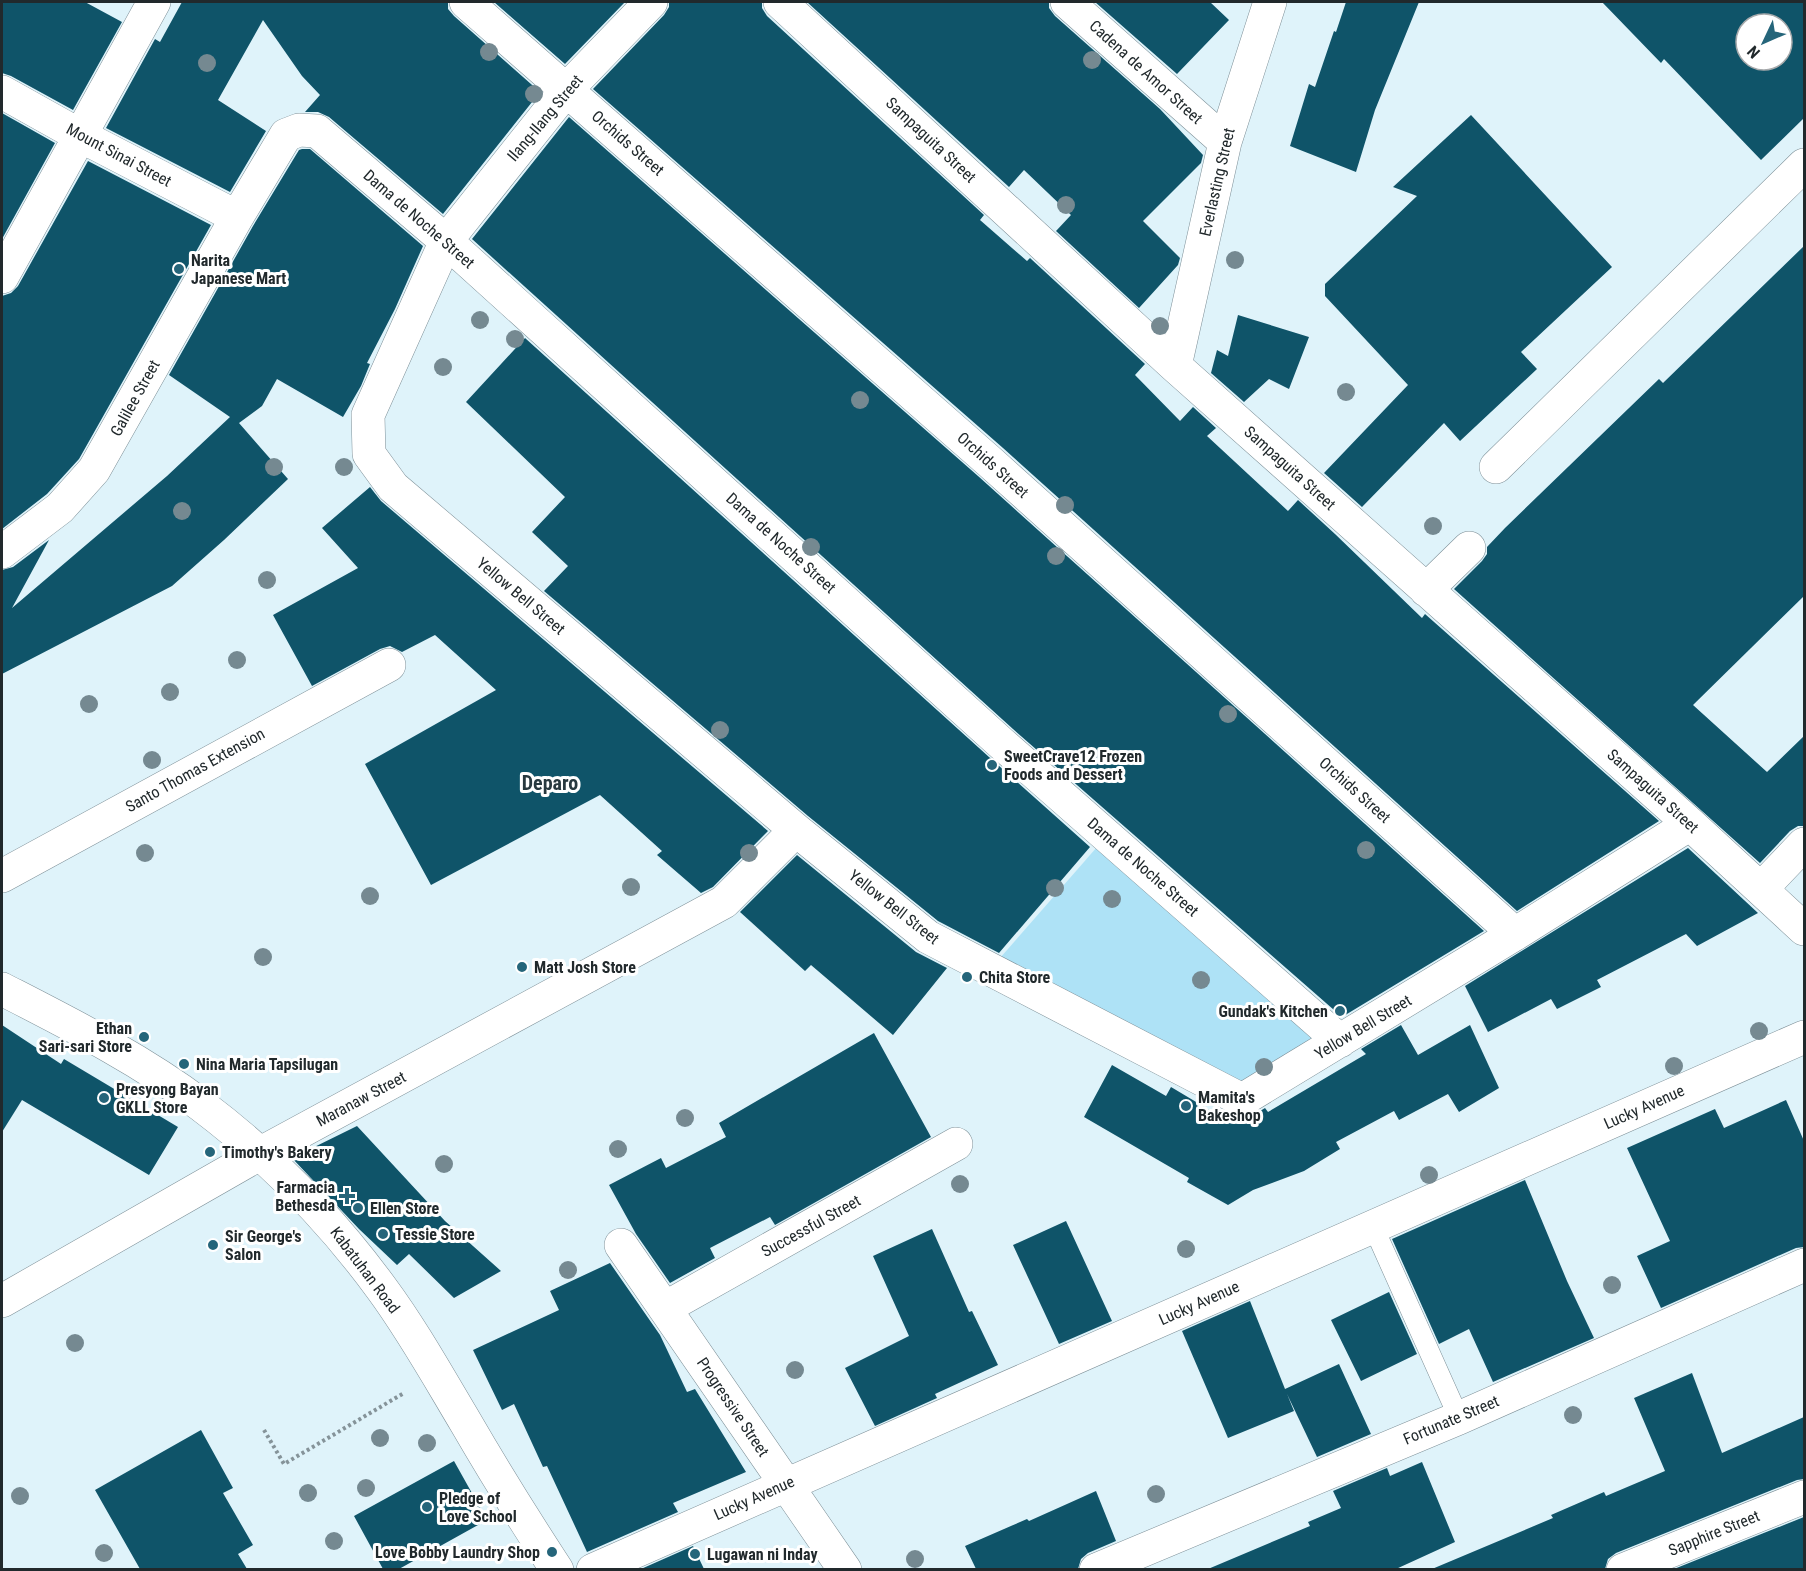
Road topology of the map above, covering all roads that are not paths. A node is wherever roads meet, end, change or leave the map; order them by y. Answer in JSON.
{"nodes":[{"id":1,"x":154,"y":2,"type":"edge"},
{"id":2,"x":466,"y":2,"type":"edge"},
{"id":3,"x":651,"y":2,"type":"edge"},
{"id":4,"x":780,"y":2,"type":"edge"},
{"id":5,"x":1067,"y":2,"type":"edge"},
{"id":6,"x":1270,"y":2,"type":"edge"},
{"id":7,"x":567,"y":89,"type":"junction"},
{"id":8,"x":2,"y":92,"type":"edge"},
{"id":9,"x":80,"y":135,"type":"junction"},
{"id":10,"x":1225,"y":142,"type":"junction"},
{"id":11,"x":1804,"y":165,"type":"edge"},
{"id":12,"x":237,"y":217,"type":"junction"},
{"id":13,"x":446,"y":241,"type":"junction"},
{"id":14,"x":2,"y":277,"type":"edge"},
{"id":15,"x":1175,"y":366,"type":"junction"},
{"id":16,"x":1496,"y":466,"type":"dead end"},
{"id":17,"x":1469,"y":548,"type":"dead end"},
{"id":18,"x":2,"y":552,"type":"edge"},
{"id":19,"x":1426,"y":590,"type":"junction"},
{"id":20,"x":389,"y":664,"type":"dead end"},
{"id":21,"x":1690,"y":824,"type":"junction"},
{"id":22,"x":796,"y":830,"type":"junction"},
{"id":23,"x":1804,"y":844,"type":"edge"},
{"id":24,"x":2,"y":876,"type":"edge"},
{"id":25,"x":1761,"y":888,"type":"junction"},
{"id":26,"x":1804,"y":929,"type":"edge"},
{"id":27,"x":1515,"y":934,"type":"junction"},
{"id":28,"x":2,"y":989,"type":"edge"},
{"id":29,"x":1804,"y":1037,"type":"edge"},
{"id":30,"x":1340,"y":1041,"type":"junction"},
{"id":31,"x":956,"y":1144,"type":"dead end"},
{"id":32,"x":261,"y":1153,"type":"junction"},
{"id":33,"x":1373,"y":1226,"type":"junction"},
{"id":34,"x":621,"y":1245,"type":"dead end"},
{"id":35,"x":1804,"y":1264,"type":"edge"},
{"id":36,"x":2,"y":1301,"type":"edge"},
{"id":37,"x":665,"y":1308,"type":"junction"},
{"id":38,"x":1459,"y":1418,"type":"junction"},
{"id":39,"x":786,"y":1484,"type":"junction"},
{"id":40,"x":1804,"y":1497,"type":"edge"},
{"id":41,"x":557,"y":1569,"type":"edge"},
{"id":42,"x":594,"y":1569,"type":"edge"},
{"id":43,"x":845,"y":1569,"type":"edge"},
{"id":44,"x":1096,"y":1569,"type":"edge"},
{"id":45,"x":1623,"y":1569,"type":"edge"}],
"edges":[{"from":1,"to":9,"type":"street"},
{"from":2,"to":7,"type":"street","name":"Orchids Street"},
{"from":3,"to":7,"type":"street","name":"Ilang-Ilang Street"},
{"from":4,"to":15,"type":"street","name":"Sampaguita Street"},
{"from":5,"to":10,"type":"street","name":"Cadena de Amor Street"},
{"from":6,"to":10,"type":"street","name":"Everlasting Street"},
{"from":7,"to":13,"type":"street","name":"Ilang-Ilang Street"},
{"from":7,"to":27,"type":"street","name":"Orchids Street"},
{"from":8,"to":9,"type":"street","name":"Mount Sinai Street"},
{"from":9,"to":12,"type":"street","name":"Mount Sinai Street"},
{"from":9,"to":14,"type":"street"},
{"from":10,"to":15,"type":"street","name":"Everlasting Street"},
{"from":11,"to":16,"type":"street"},
{"from":12,"to":13,"type":"street","name":"Dama de Noche Street"},
{"from":12,"to":18,"type":"street","name":"Galilee Street"},
{"from":13,"to":22,"type":"street","name":"Yellow Bell Street"},
{"from":13,"to":30,"type":"street","name":"Dama de Noche Street"},
{"from":15,"to":19,"type":"street","name":"Sampaguita Street"},
{"from":17,"to":19,"type":"street"},
{"from":19,"to":21,"type":"street","name":"Sampaguita Street"},
{"from":20,"to":24,"type":"street","name":"Santo Thomas Extension"},
{"from":21,"to":25,"type":"street","name":"Sampaguita Street"},
{"from":21,"to":27,"type":"street","name":"Yellow Bell Street"},
{"from":22,"to":30,"type":"street","name":"Yellow Bell Street"},
{"from":22,"to":32,"type":"street","name":"Maranaw Street"},
{"from":23,"to":25,"type":"street"},
{"from":25,"to":26,"type":"street","name":"Sampaguita Street"},
{"from":27,"to":30,"type":"street","name":"Yellow Bell Street"},
{"from":28,"to":32,"type":"street","name":"Kabatuhan Road"},
{"from":29,"to":33,"type":"street","name":"Lucky Avenue"},
{"from":31,"to":37,"type":"street","name":"Successful Street"},
{"from":32,"to":36,"type":"street","name":"Maranaw Street"},
{"from":32,"to":41,"type":"street","name":"Kabatuhan Road"},
{"from":33,"to":38,"type":"lane"},
{"from":33,"to":39,"type":"street","name":"Lucky Avenue"},
{"from":34,"to":37,"type":"street","name":"Progressive Street"},
{"from":35,"to":38,"type":"street","name":"Fortunate Street"},
{"from":37,"to":39,"type":"street","name":"Progressive Street"},
{"from":38,"to":44,"type":"street","name":"Fortunate Street"},
{"from":39,"to":42,"type":"street","name":"Lucky Avenue"},
{"from":39,"to":43,"type":"street","name":"Progressive Street"},
{"from":40,"to":45,"type":"street","name":"Sapphire Street"}]}
